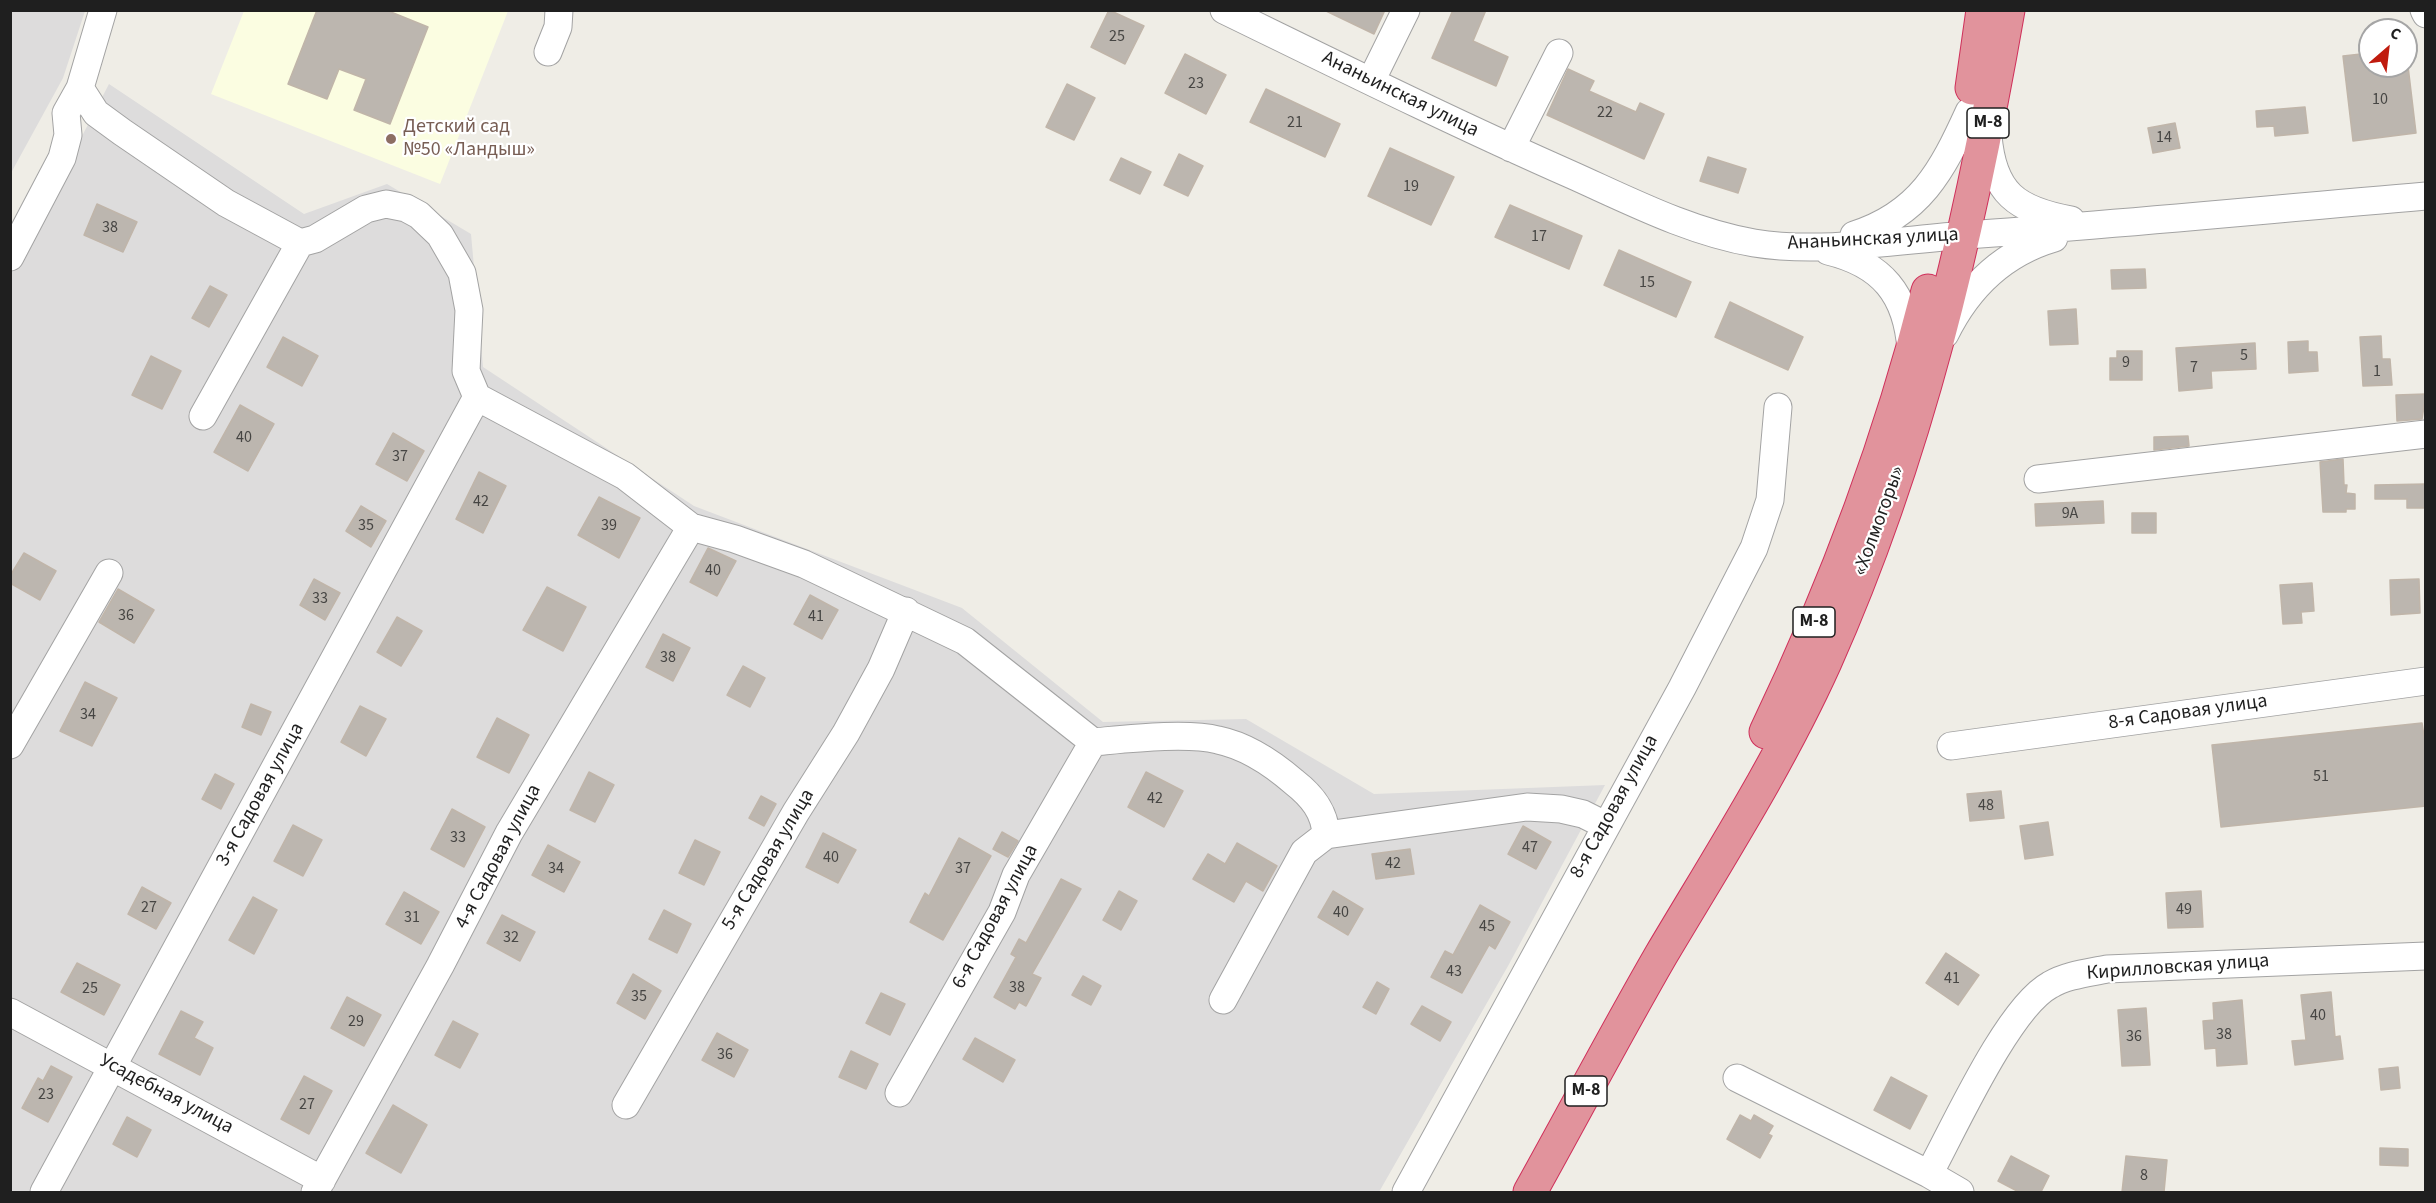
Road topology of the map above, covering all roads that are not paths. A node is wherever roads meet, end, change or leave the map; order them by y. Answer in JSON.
{"nodes":[{"id":1,"x":104,"y":10,"type":"edge"},
{"id":2,"x":559,"y":10,"type":"edge"},
{"id":3,"x":1224,"y":10,"type":"edge"},
{"id":4,"x":1406,"y":10,"type":"edge"},
{"id":5,"x":1983,"y":10,"type":"edge"},
{"id":6,"x":2008,"y":10,"type":"edge"},
{"id":7,"x":548,"y":52,"type":"dead end"},
{"id":8,"x":1559,"y":52,"type":"dead end"},
{"id":9,"x":1371,"y":81,"type":"junction"},
{"id":10,"x":80,"y":88,"type":"junction"},
{"id":11,"x":66,"y":113,"type":"junction"},
{"id":12,"x":1978,"y":119,"type":"junction"},
{"id":13,"x":1511,"y":148,"type":"junction"},
{"id":14,"x":2426,"y":196,"type":"edge"},
{"id":15,"x":10,"y":218,"type":"edge"},
{"id":16,"x":2105,"y":226,"type":"junction"},
{"id":17,"x":1953,"y":236,"type":"junction"},
{"id":18,"x":300,"y":243,"type":"junction"},
{"id":19,"x":1809,"y":246,"type":"junction"},
{"id":20,"x":10,"y":257,"type":"edge"},
{"id":21,"x":1924,"y":353,"type":"junction"},
{"id":22,"x":477,"y":397,"type":"junction"},
{"id":23,"x":1778,"y":406,"type":"dead end"},
{"id":24,"x":203,"y":416,"type":"dead end"},
{"id":25,"x":2426,"y":434,"type":"edge"},
{"id":26,"x":2038,"y":479,"type":"dead end"},
{"id":27,"x":691,"y":527,"type":"junction"},
{"id":28,"x":109,"y":573,"type":"dead end"},
{"id":29,"x":906,"y":611,"type":"junction"},
{"id":30,"x":2426,"y":681,"type":"edge"},
{"id":31,"x":1093,"y":742,"type":"junction"},
{"id":32,"x":10,"y":746,"type":"edge"},
{"id":33,"x":1951,"y":746,"type":"dead end"},
{"id":34,"x":1605,"y":825,"type":"junction"},
{"id":35,"x":1326,"y":835,"type":"junction"},
{"id":36,"x":2426,"y":956,"type":"edge"},
{"id":37,"x":1224,"y":1000,"type":"dead end"},
{"id":38,"x":10,"y":1011,"type":"edge"},
{"id":39,"x":114,"y":1066,"type":"junction"},
{"id":40,"x":1737,"y":1078,"type":"dead end"},
{"id":41,"x":899,"y":1093,"type":"dead end"},
{"id":42,"x":626,"y":1105,"type":"dead end"},
{"id":43,"x":1929,"y":1174,"type":"junction"},
{"id":44,"x":319,"y":1186,"type":"edge"},
{"id":45,"x":44,"y":1192,"type":"edge"},
{"id":46,"x":1406,"y":1192,"type":"edge"},
{"id":47,"x":1530,"y":1192,"type":"edge"},
{"id":48,"x":1960,"y":1192,"type":"edge"}],
"edges":[{"from":1,"to":10,"type":"street"},
{"from":2,"to":7,"type":"street"},
{"from":3,"to":9,"type":"street","name":"Ананьинская улица"},
{"from":4,"to":9,"type":"street"},
{"from":5,"to":12,"type":"highway","name":"«Холмогоры»","number":"М-8"},
{"from":6,"to":12,"type":"highway","name":"«Холмогоры»","number":"М-8"},
{"from":8,"to":13,"type":"street"},
{"from":9,"to":13,"type":"street","name":"Ананьинская улица"},
{"from":10,"to":11,"type":"street"},
{"from":10,"to":18,"type":"street"},
{"from":11,"to":15,"type":"street"},
{"from":11,"to":20,"type":"street"},
{"from":12,"to":16,"type":"street"},
{"from":12,"to":17,"type":"highway","name":"«Холмогоры»","number":"М-8"},
{"from":12,"to":19,"type":"street"},
{"from":13,"to":19,"type":"street","name":"Ананьинская улица"},
{"from":14,"to":16,"type":"street","name":"Ананьинская улица"},
{"from":16,"to":17,"type":"street","name":"Ананьинская улица"},
{"from":16,"to":21,"type":"street"},
{"from":17,"to":19,"type":"street","name":"Ананьинская улица"},
{"from":17,"to":21,"type":"highway","name":"«Холмогоры»","number":"М-8"},
{"from":18,"to":22,"type":"street"},
{"from":18,"to":24,"type":"street"},
{"from":19,"to":21,"type":"street"},
{"from":21,"to":47,"type":"highway","name":"«Холмогоры»","number":"М-8"},
{"from":22,"to":27,"type":"street"},
{"from":22,"to":39,"type":"street","name":"3-я Садовая улица"},
{"from":23,"to":34,"type":"street","name":"8-я Садовая улица"},
{"from":25,"to":26,"type":"street"},
{"from":27,"to":29,"type":"street"},
{"from":27,"to":44,"type":"street","name":"4-я Садовая улица"},
{"from":28,"to":32,"type":"street"},
{"from":29,"to":31,"type":"street"},
{"from":29,"to":42,"type":"street","name":"5-я Садовая улица"},
{"from":30,"to":33,"type":"street","name":"8-я Садовая улица"},
{"from":31,"to":35,"type":"street"},
{"from":31,"to":41,"type":"street","name":"6-я Садовая улица"},
{"from":34,"to":35,"type":"street"},
{"from":34,"to":46,"type":"street","name":"8-я Садовая улица"},
{"from":35,"to":37,"type":"street"},
{"from":36,"to":43,"type":"street","name":"Кирилловская улица"},
{"from":38,"to":39,"type":"street","name":"Усадебная улица"},
{"from":39,"to":44,"type":"street","name":"Усадебная улица"},
{"from":39,"to":45,"type":"street","name":"3-я Садовая улица"},
{"from":40,"to":43,"type":"street"},
{"from":43,"to":48,"type":"street"}]}
